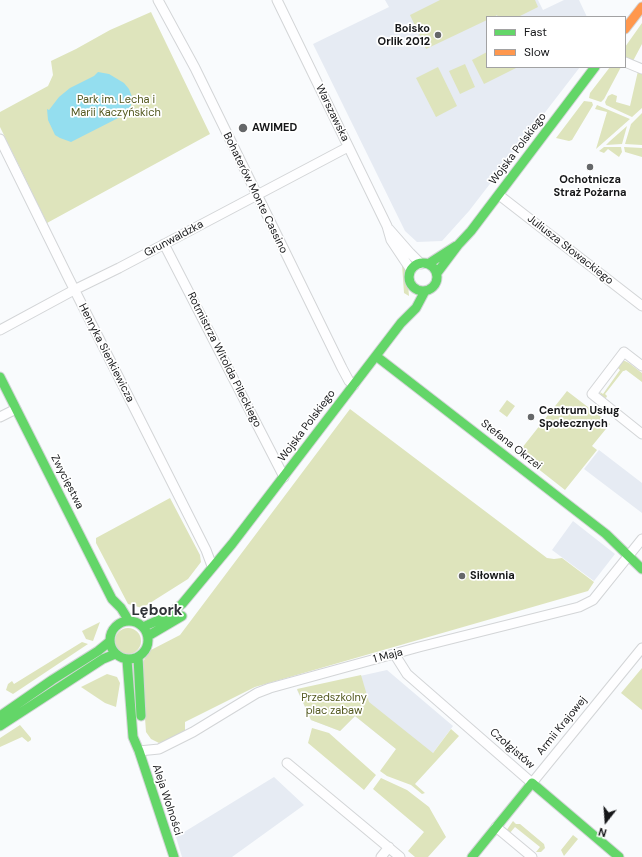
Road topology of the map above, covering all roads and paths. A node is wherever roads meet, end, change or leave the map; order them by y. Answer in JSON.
{"nodes":[{"id":1,"x":158,"y":0,"type":"edge"},
{"id":2,"x":277,"y":0,"type":"edge"},
{"id":3,"x":642,"y":6,"type":"edge"},
{"id":4,"x":626,"y":28,"type":"edge"},
{"id":5,"x":626,"y":62,"type":"edge"},
{"id":6,"x":594,"y":68,"type":"edge"},
{"id":7,"x":642,"y":69,"type":"edge"},
{"id":8,"x":0,"y":139,"type":"edge"},
{"id":9,"x":348,"y":147,"type":"junction"},
{"id":10,"x":499,"y":194,"type":"junction"},
{"id":11,"x":257,"y":195,"type":"junction"},
{"id":12,"x":387,"y":226,"type":"junction"},
{"id":13,"x":164,"y":244,"type":"junction"},
{"id":14,"x":458,"y":245,"type":"junction"},
{"id":15,"x":425,"y":264,"type":"junction"},
{"id":16,"x":411,"y":270,"type":"junction"},
{"id":17,"x":437,"y":273,"type":"junction"},
{"id":18,"x":414,"y":288,"type":"junction"},
{"id":19,"x":74,"y":290,"type":"junction"},
{"id":20,"x":425,"y":291,"type":"junction"},
{"id":21,"x":642,"y":306,"type":"edge"},
{"id":22,"x":401,"y":323,"type":"junction"},
{"id":23,"x":0,"y":330,"type":"edge"},
{"id":24,"x":376,"y":356,"type":"junction"},
{"id":25,"x":642,"y":366,"type":"edge"},
{"id":26,"x":0,"y":377,"type":"edge"},
{"id":27,"x":354,"y":385,"type":"junction"},
{"id":28,"x":16,"y":408,"type":"junction"},
{"id":29,"x":0,"y":416,"type":"edge"},
{"id":30,"x":642,"y":434,"type":"edge"},
{"id":31,"x":284,"y":477,"type":"junction"},
{"id":32,"x":642,"y":539,"type":"edge"},
{"id":33,"x":232,"y":544,"type":"junction"},
{"id":34,"x":628,"y":556,"type":"junction"},
{"id":35,"x":212,"y":566,"type":"junction"},
{"id":36,"x":642,"y":569,"type":"edge"},
{"id":37,"x":112,"y":599,"type":"junction"},
{"id":38,"x":114,"y":619,"type":"junction"},
{"id":39,"x":130,"y":621,"type":"junction"},
{"id":40,"x":143,"y":627,"type":"junction"},
{"id":41,"x":148,"y":636,"type":"junction"},
{"id":42,"x":109,"y":642,"type":"junction"},
{"id":43,"x":642,"y":648,"type":"edge"},
{"id":44,"x":115,"y":654,"type":"junction"},
{"id":45,"x":395,"y":655,"type":"junction"},
{"id":46,"x":138,"y":657,"type":"junction"},
{"id":47,"x":127,"y":660,"type":"junction"},
{"id":48,"x":0,"y":716,"type":"edge"},
{"id":49,"x":0,"y":726,"type":"edge"},
{"id":50,"x":139,"y":751,"type":"junction"},
{"id":51,"x":287,"y":763,"type":"dead end"},
{"id":52,"x":532,"y":783,"type":"junction"},
{"id":53,"x":496,"y":827,"type":"junction"},
{"id":54,"x":389,"y":848,"type":"junction"},
{"id":55,"x":174,"y":857,"type":"edge"},
{"id":56,"x":381,"y":857,"type":"edge"},
{"id":57,"x":400,"y":857,"type":"edge"},
{"id":58,"x":472,"y":857,"type":"edge"},
{"id":59,"x":532,"y":857,"type":"edge"},
{"id":60,"x":619,"y":857,"type":"edge"}],
"edges":[{"from":1,"to":11,"type":"street","name":"Bohaterów Monte Cassino"},
{"from":2,"to":9,"type":"street","name":"Warszawska"},
{"from":3,"to":4,"type":"street"},
{"from":5,"to":7,"type":"street"},
{"from":6,"to":10,"type":"street","name":"Wojska Polskiego"},
{"from":8,"to":19,"type":"street","name":"Henryka Sienkiewicza"},
{"from":9,"to":11,"type":"street","name":"Grunwaldzka"},
{"from":9,"to":12,"type":"street","name":"Warszawska"},
{"from":10,"to":14,"type":"street","name":"Wojska Polskiego"},
{"from":10,"to":21,"type":"street","name":"Juliusza Słowackiego"},
{"from":11,"to":13,"type":"street","name":"Grunwaldzka"},
{"from":11,"to":27,"type":"street","name":"Bohaterów Monte Cassino"},
{"from":12,"to":15,"type":"street","name":"Warszawska"},
{"from":12,"to":16,"type":"street","name":"Warszawska"},
{"from":13,"to":19,"type":"street","name":"Grunwaldzka"},
{"from":13,"to":31,"type":"street","name":"Rotmistrza Witolda Pileckiego"},
{"from":14,"to":15,"type":"street","name":"Wojska Polskiego"},
{"from":14,"to":17,"type":"street","name":"Wojska Polskiego"},
{"from":15,"to":16,"type":"street"},
{"from":15,"to":17,"type":"street"},
{"from":16,"to":18,"type":"street"},
{"from":17,"to":20,"type":"street"},
{"from":18,"to":20,"type":"street"},
{"from":18,"to":22,"type":"street","name":"Wojska Polskiego"},
{"from":19,"to":23,"type":"street","name":"Grunwaldzka"},
{"from":19,"to":35,"type":"street","name":"Henryka Sienkiewicza"},
{"from":20,"to":22,"type":"street","name":"Wojska Polskiego"},
{"from":22,"to":24,"type":"street","name":"Wojska Polskiego"},
{"from":24,"to":27,"type":"street","name":"Wojska Polskiego"},
{"from":24,"to":34,"type":"street","name":"Stefana Okrzei"},
{"from":25,"to":30,"type":"street"},
{"from":26,"to":28,"type":"street","name":"Zwycięstwa"},
{"from":27,"to":31,"type":"street","name":"Wojska Polskiego"},
{"from":28,"to":29,"type":"street"},
{"from":28,"to":37,"type":"street","name":"Zwycięstwa"},
{"from":31,"to":33,"type":"street","name":"Wojska Polskiego"},
{"from":32,"to":34,"type":"street","name":"1 Maja"},
{"from":33,"to":35,"type":"street","name":"Wojska Polskiego"},
{"from":33,"to":41,"type":"street","name":"Wojska Polskiego"},
{"from":34,"to":36,"type":"street","name":"Stefana Okrzei"},
{"from":34,"to":45,"type":"street","name":"1 Maja"},
{"from":35,"to":40,"type":"street","name":"Wojska Polskiego"},
{"from":37,"to":38,"type":"street","name":"Zwycięstwa"},
{"from":37,"to":39,"type":"street","name":"Zwycięstwa"},
{"from":38,"to":39,"type":"street"},
{"from":38,"to":42,"type":"street"},
{"from":39,"to":40,"type":"street"},
{"from":40,"to":41,"type":"street"},
{"from":41,"to":46,"type":"street"},
{"from":42,"to":44,"type":"street"},
{"from":42,"to":48,"type":"street"},
{"from":43,"to":52,"type":"street","name":"Armii Krajowej"},
{"from":44,"to":47,"type":"street"},
{"from":44,"to":49,"type":"street"},
{"from":45,"to":50,"type":"street","name":"1 Maja"},
{"from":45,"to":52,"type":"street","name":"Czołgistów"},
{"from":46,"to":47,"type":"street"},
{"from":46,"to":50,"type":"street","name":"Aleja Wolności"},
{"from":47,"to":50,"type":"street","name":"Aleja Wolności"},
{"from":50,"to":55,"type":"street","name":"Aleja Wolności"},
{"from":51,"to":54,"type":"street"},
{"from":52,"to":53,"type":"street","name":"Armii Krajowej"},
{"from":52,"to":60,"type":"street","name":"Czołgistów"},
{"from":53,"to":58,"type":"street","name":"Armii Krajowej"},
{"from":53,"to":59,"type":"street"},
{"from":54,"to":56,"type":"street"},
{"from":54,"to":57,"type":"street"}]}
